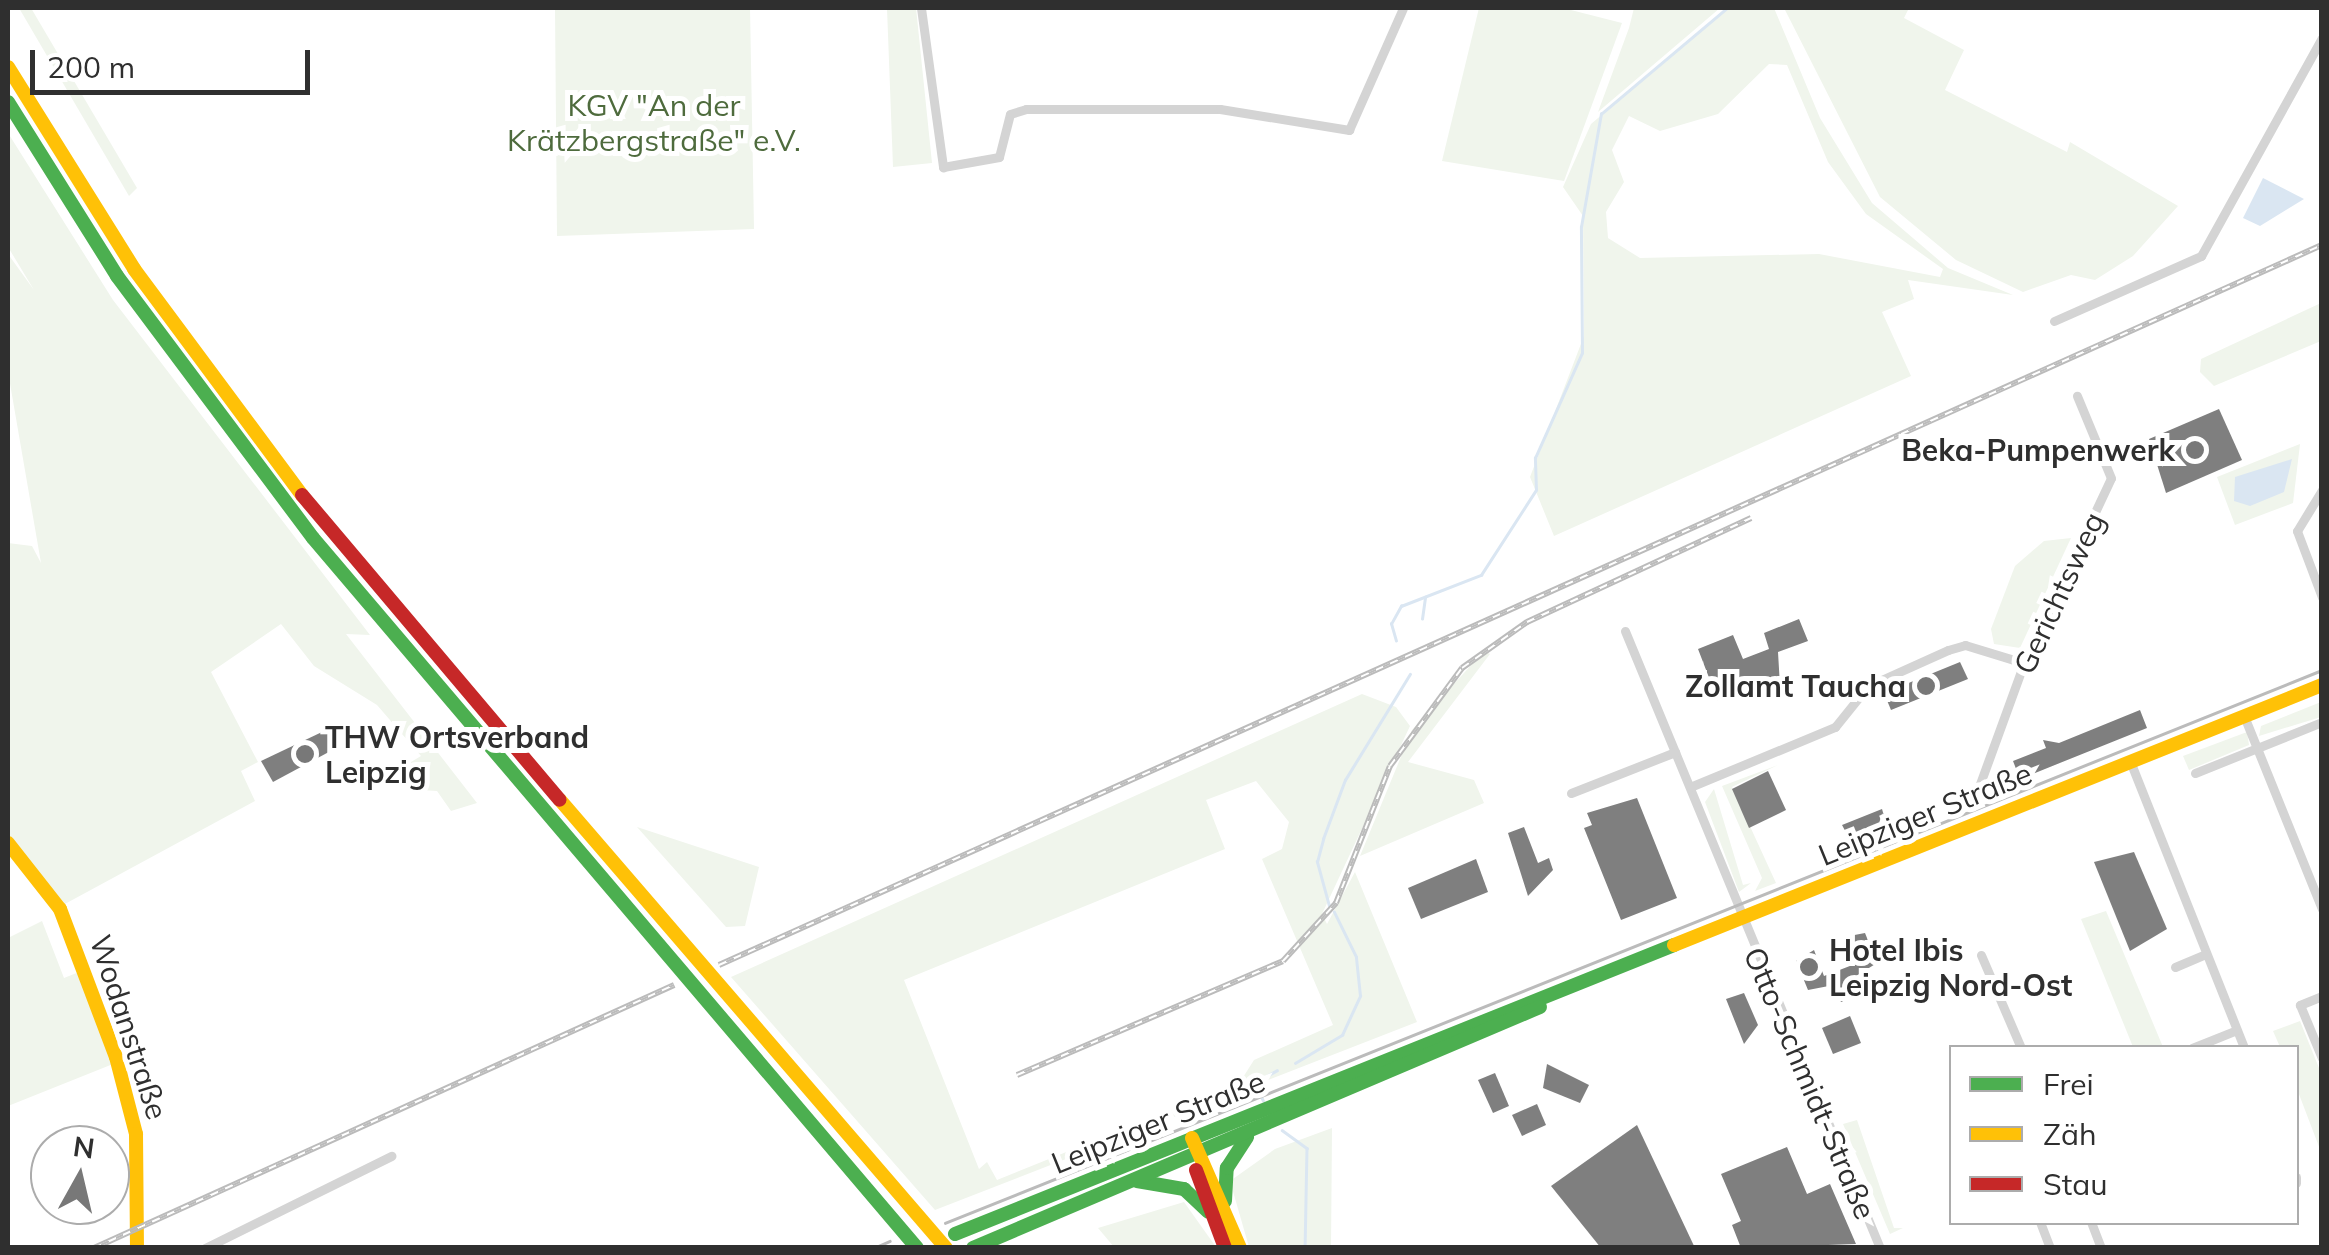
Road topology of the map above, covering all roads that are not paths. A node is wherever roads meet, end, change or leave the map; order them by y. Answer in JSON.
{"nodes":[{"id":1,"x":920,"y":8,"type":"edge"},
{"id":2,"x":1403,"y":8,"type":"edge"},
{"id":3,"x":2322,"y":38,"type":"edge"},
{"id":4,"x":8,"y":67,"type":"edge"},
{"id":5,"x":8,"y":102,"type":"edge"},
{"id":6,"x":2054,"y":321,"type":"dead end"},
{"id":7,"x":2076,"y":396,"type":"dead end"},
{"id":8,"x":2322,"y":490,"type":"edge"},
{"id":9,"x":2322,"y":597,"type":"edge"},
{"id":10,"x":1626,"y":632,"type":"dead end"},
{"id":11,"x":2024,"y":663,"type":"junction"},
{"id":12,"x":2322,"y":684,"type":"edge"},
{"id":13,"x":2244,"y":716,"type":"junction"},
{"id":14,"x":2322,"y":722,"type":"edge"},
{"id":15,"x":2256,"y":747,"type":"junction"},
{"id":16,"x":1676,"y":752,"type":"junction"},
{"id":17,"x":2130,"y":761,"type":"junction"},
{"id":18,"x":2195,"y":773,"type":"dead end"},
{"id":19,"x":1690,"y":787,"type":"junction"},
{"id":20,"x":1977,"y":792,"type":"dead end"},
{"id":21,"x":1571,"y":794,"type":"dead end"},
{"id":22,"x":8,"y":843,"type":"edge"},
{"id":23,"x":2322,"y":908,"type":"edge"},
{"id":24,"x":1740,"y":918,"type":"junction"},
{"id":25,"x":1980,"y":954,"type":"dead end"},
{"id":26,"x":2206,"y":954,"type":"junction"},
{"id":27,"x":2174,"y":967,"type":"dead end"},
{"id":28,"x":2322,"y":996,"type":"edge"},
{"id":29,"x":1551,"y":998,"type":"junction"},
{"id":30,"x":2237,"y":1030,"type":"junction"},
{"id":31,"x":2020,"y":1045,"type":"edge"},
{"id":32,"x":2200,"y":1045,"type":"edge"},
{"id":33,"x":2243,"y":1045,"type":"edge"},
{"id":34,"x":2322,"y":1058,"type":"edge"},
{"id":35,"x":1247,"y":1137,"type":"junction"},
{"id":36,"x":1189,"y":1140,"type":"junction"},
{"id":37,"x":391,"y":1156,"type":"dead end"},
{"id":38,"x":1196,"y":1158,"type":"junction"},
{"id":39,"x":1136,"y":1181,"type":"junction"},
{"id":40,"x":1226,"y":1207,"type":"junction"},
{"id":41,"x":1211,"y":1215,"type":"junction"},
{"id":42,"x":955,"y":1234,"type":"dead end"},
{"id":43,"x":137,"y":1248,"type":"edge"},
{"id":44,"x":205,"y":1248,"type":"edge"},
{"id":45,"x":917,"y":1248,"type":"edge"},
{"id":46,"x":946,"y":1248,"type":"edge"},
{"id":47,"x":972,"y":1248,"type":"edge"},
{"id":48,"x":1224,"y":1248,"type":"edge"},
{"id":49,"x":1240,"y":1248,"type":"edge"},
{"id":50,"x":1880,"y":1248,"type":"edge"}],
"edges":[{"from":1,"to":2,"type":"street"},
{"from":3,"to":6,"type":"street"},
{"from":4,"to":46,"type":"main road"},
{"from":5,"to":45,"type":"main road"},
{"from":7,"to":11,"type":"street","name":"Gerichtsweg"},
{"from":8,"to":9,"type":"street"},
{"from":10,"to":16,"type":"street","name":"Otto-Schmidt-Straße"},
{"from":11,"to":19,"type":"street"},
{"from":11,"to":20,"type":"street","name":"Gerichtsweg"},
{"from":12,"to":13,"type":"main road","name":"Leipziger Straße"},
{"from":13,"to":15,"type":"street"},
{"from":13,"to":17,"type":"main road","name":"Leipziger Straße"},
{"from":14,"to":15,"type":"street"},
{"from":15,"to":18,"type":"street"},
{"from":15,"to":23,"type":"street"},
{"from":16,"to":19,"type":"street","name":"Otto-Schmidt-Straße"},
{"from":16,"to":21,"type":"street"},
{"from":17,"to":24,"type":"main road","name":"Leipziger Straße"},
{"from":17,"to":26,"type":"street"},
{"from":19,"to":24,"type":"street","name":"Otto-Schmidt-Straße"},
{"from":22,"to":43,"type":"main road","name":"Wodanstraße"},
{"from":24,"to":29,"type":"main road","name":"Leipziger Straße"},
{"from":24,"to":50,"type":"street","name":"Otto-Schmidt-Straße"},
{"from":25,"to":31,"type":"street"},
{"from":26,"to":27,"type":"street"},
{"from":26,"to":30,"type":"street"},
{"from":28,"to":34,"type":"street"},
{"from":29,"to":35,"type":"main road","name":"Leipziger Straße"},
{"from":29,"to":36,"type":"main road","name":"Leipziger Straße"},
{"from":30,"to":32,"type":"street"},
{"from":30,"to":33,"type":"street"},
{"from":35,"to":38,"type":"main road","name":"Leipziger Straße"},
{"from":35,"to":40,"type":"main road"},
{"from":36,"to":38,"type":"main road"},
{"from":36,"to":42,"type":"main road","name":"Leipziger Straße"},
{"from":37,"to":44,"type":"street"},
{"from":38,"to":39,"type":"main road","name":"Leipziger Straße"},
{"from":38,"to":40,"type":"main road"},
{"from":38,"to":41,"type":"main road"},
{"from":39,"to":41,"type":"main road"},
{"from":39,"to":47,"type":"main road","name":"Leipziger Straße"},
{"from":40,"to":49,"type":"main road"},
{"from":41,"to":48,"type":"main road"}]}
